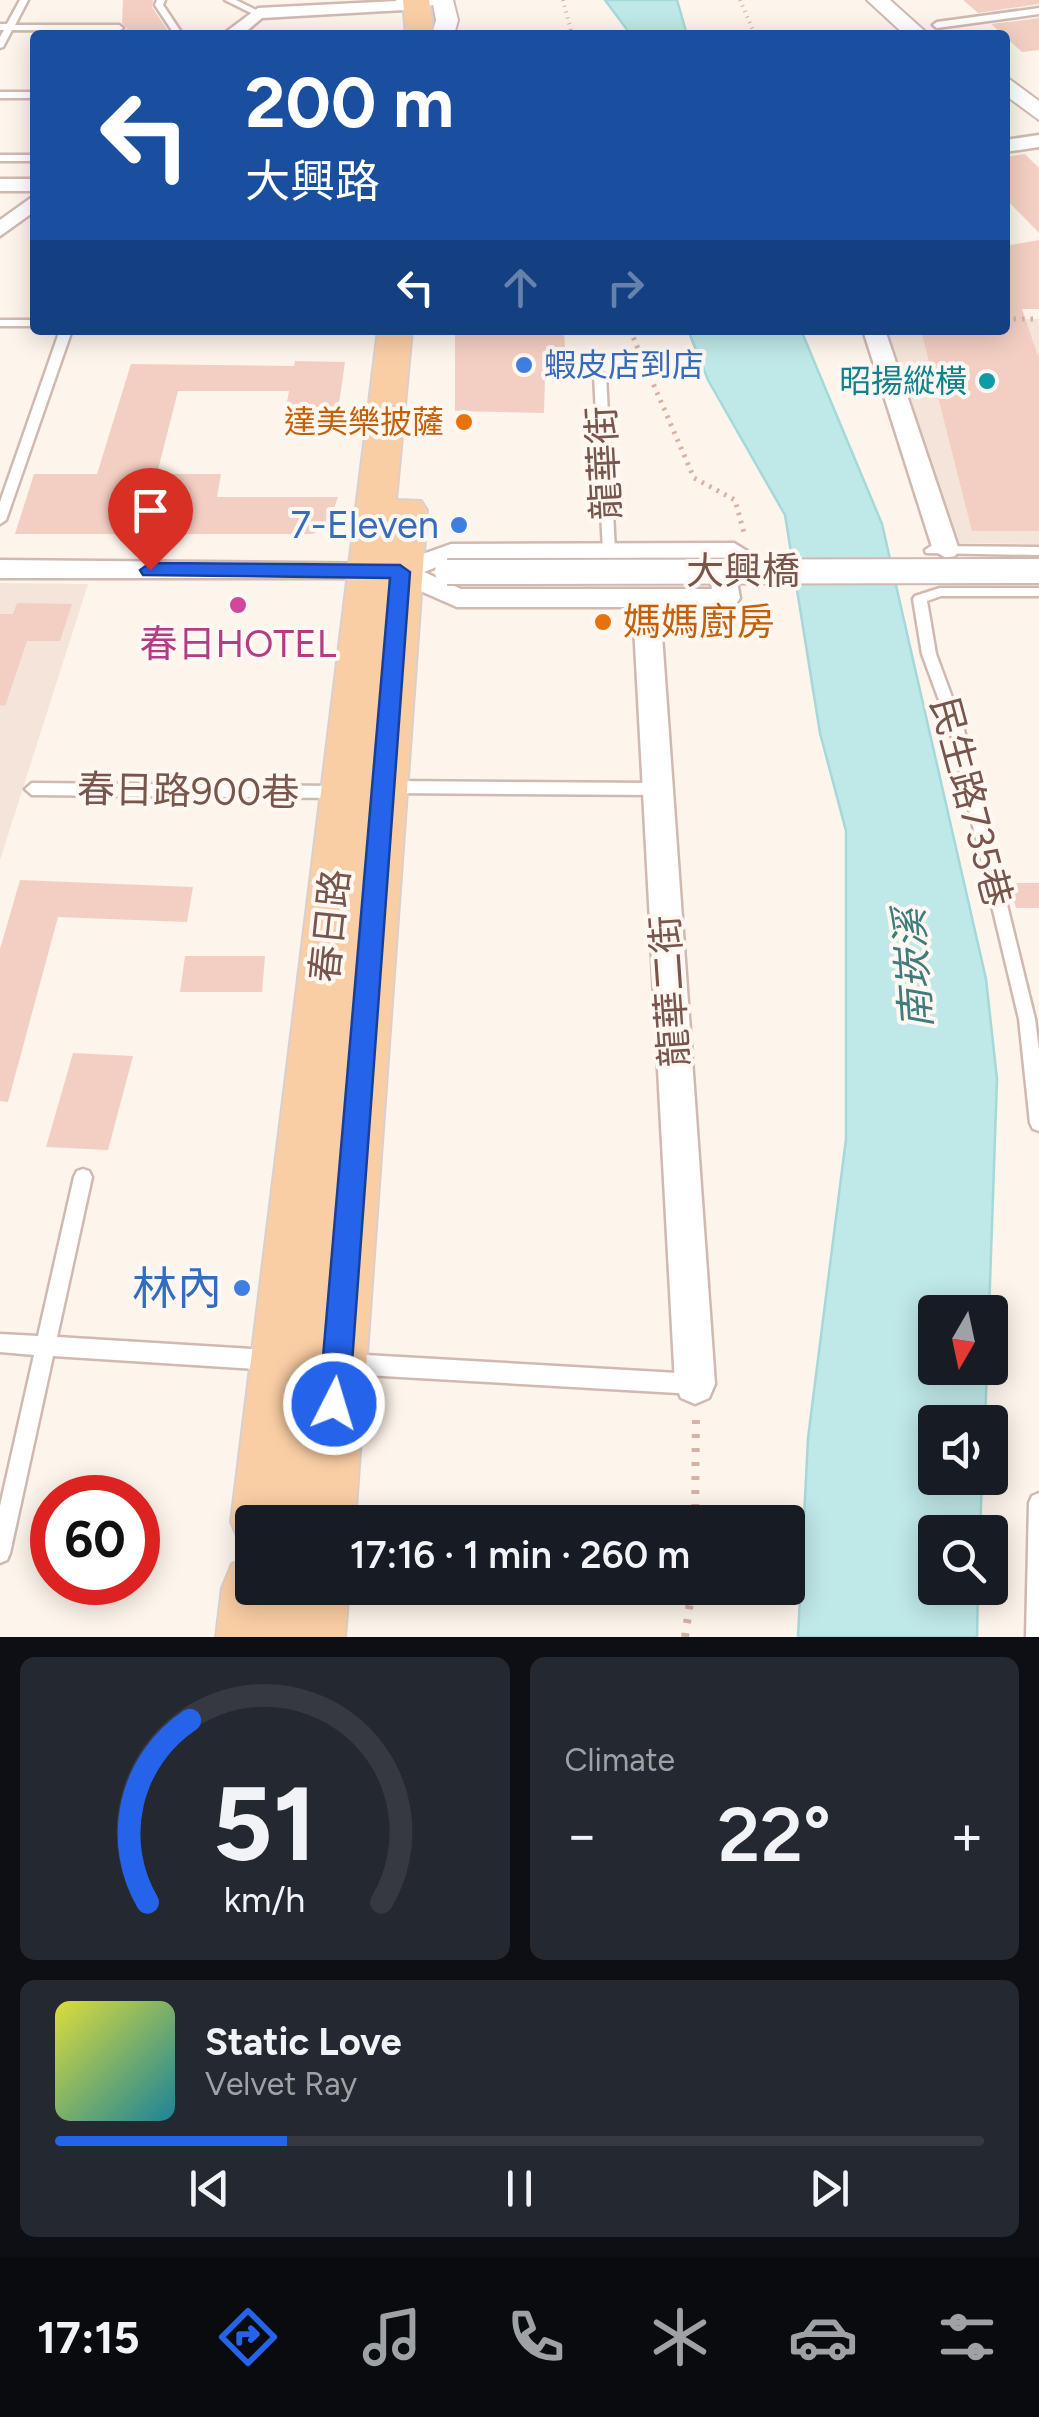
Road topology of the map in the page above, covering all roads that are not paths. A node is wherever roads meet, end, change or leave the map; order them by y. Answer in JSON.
{"nodes":[{"id":1,"x":24,"y":0,"type":"edge"},
{"id":2,"x":161,"y":0,"type":"edge"},
{"id":3,"x":229,"y":0,"type":"edge"},
{"id":4,"x":877,"y":0,"type":"edge"},
{"id":5,"x":908,"y":0,"type":"edge"},
{"id":6,"x":416,"y":2,"type":"edge"},
{"id":7,"x":1039,"y":11,"type":"edge"},
{"id":8,"x":258,"y":13,"type":"junction"},
{"id":9,"x":5,"y":28,"type":"edge"},
{"id":10,"x":119,"y":28,"type":"dead end"},
{"id":11,"x":176,"y":30,"type":"edge"},
{"id":12,"x":237,"y":30,"type":"edge"},
{"id":13,"x":401,"y":30,"type":"edge"},
{"id":14,"x":419,"y":30,"type":"edge"},
{"id":15,"x":444,"y":30,"type":"edge"},
{"id":16,"x":931,"y":30,"type":"edge"},
{"id":17,"x":933,"y":30,"type":"edge"},
{"id":18,"x":945,"y":30,"type":"edge"},
{"id":19,"x":0,"y":45,"type":"edge"},
{"id":20,"x":1010,"y":87,"type":"edge"},
{"id":21,"x":0,"y":95,"type":"edge"},
{"id":22,"x":30,"y":96,"type":"edge"},
{"id":23,"x":1039,"y":112,"type":"edge"},
{"id":24,"x":1010,"y":114,"type":"edge"},
{"id":25,"x":1039,"y":140,"type":"edge"},
{"id":26,"x":1010,"y":145,"type":"edge"},
{"id":27,"x":0,"y":158,"type":"edge"},
{"id":28,"x":30,"y":158,"type":"edge"},
{"id":29,"x":0,"y":185,"type":"edge"},
{"id":30,"x":30,"y":185,"type":"edge"},
{"id":31,"x":30,"y":205,"type":"edge"},
{"id":32,"x":0,"y":230,"type":"edge"},
{"id":33,"x":30,"y":322,"type":"edge"},
{"id":34,"x":0,"y":323,"type":"edge"},
{"id":35,"x":64,"y":335,"type":"edge"},
{"id":36,"x":395,"y":335,"type":"edge"},
{"id":37,"x":424,"y":335,"type":"edge"},
{"id":38,"x":875,"y":335,"type":"edge"},
{"id":39,"x":600,"y":375,"type":"dead end"},
{"id":40,"x":0,"y":520,"type":"edge"},
{"id":41,"x":939,"y":550,"type":"joint"},
{"id":42,"x":609,"y":551,"type":"junction"},
{"id":43,"x":1039,"y":551,"type":"edge"},
{"id":44,"x":0,"y":569,"type":"edge"},
{"id":45,"x":405,"y":571,"type":"junction"},
{"id":46,"x":1039,"y":571,"type":"edge"},
{"id":47,"x":1039,"y":592,"type":"edge"},
{"id":48,"x":646,"y":598,"type":"junction"},
{"id":49,"x":32,"y":789,"type":"dead end"},
{"id":50,"x":363,"y":790,"type":"junction"},
{"id":51,"x":657,"y":790,"type":"junction"},
{"id":52,"x":1039,"y":1124,"type":"edge"},
{"id":53,"x":83,"y":1177,"type":"dead end"},
{"id":54,"x":0,"y":1343,"type":"edge"},
{"id":55,"x":45,"y":1346,"type":"junction"},
{"id":56,"x":310,"y":1362,"type":"junction"},
{"id":57,"x":695,"y":1384,"type":"joint"},
{"id":58,"x":1039,"y":1502,"type":"edge"},
{"id":59,"x":269,"y":1505,"type":"edge"},
{"id":60,"x":321,"y":1505,"type":"edge"},
{"id":61,"x":0,"y":1552,"type":"edge"},
{"id":62,"x":254,"y":1605,"type":"edge"},
{"id":63,"x":314,"y":1605,"type":"edge"},
{"id":64,"x":250,"y":1637,"type":"edge"},
{"id":65,"x":311,"y":1637,"type":"edge"},
{"id":66,"x":1037,"y":1637,"type":"edge"}],
"edges":[{"from":1,"to":9,"type":"lane"},
{"from":2,"to":11,"type":"lane"},
{"from":3,"to":8,"type":"lane"},
{"from":4,"to":16,"type":"street"},
{"from":5,"to":17,"type":"street"},
{"from":6,"to":8,"type":"street"},
{"from":6,"to":13,"type":"main road"},
{"from":6,"to":14,"type":"main road"},
{"from":6,"to":15,"type":"street"},
{"from":7,"to":18,"type":"lane"},
{"from":8,"to":12,"type":"street"},
{"from":9,"to":10,"type":"lane"},
{"from":9,"to":19,"type":"lane"},
{"from":20,"to":23,"type":"street"},
{"from":21,"to":22,"type":"lane"},
{"from":24,"to":25,"type":"street"},
{"from":25,"to":26,"type":"street"},
{"from":27,"to":28,"type":"lane"},
{"from":29,"to":30,"type":"street"},
{"from":31,"to":32,"type":"street"},
{"from":33,"to":34,"type":"lane"},
{"from":35,"to":40,"type":"lane"},
{"from":36,"to":45,"type":"main road","name":"春日路"},
{"from":37,"to":45,"type":"main road","name":"春日路"},
{"from":38,"to":41,"type":"street"},
{"from":39,"to":42,"type":"lane","name":"龍華街"},
{"from":41,"to":43,"type":"lane"},
{"from":42,"to":45,"type":"street"},
{"from":42,"to":48,"type":"street"},
{"from":44,"to":45,"type":"street","name":"大興橋"},
{"from":45,"to":46,"type":"street","name":"大興橋","bridge":true},
{"from":45,"to":48,"type":"street"},
{"from":45,"to":50,"type":"main road","name":"春日路"},
{"from":47,"to":52,"type":"lane","name":"民生路735巷"},
{"from":48,"to":51,"type":"street","name":"龍華二街"},
{"from":49,"to":50,"type":"lane","name":"春日路900巷"},
{"from":50,"to":51,"type":"lane","name":"春日路900巷"},
{"from":50,"to":56,"type":"main road","name":"春日路"},
{"from":51,"to":57,"type":"street","name":"龍華二街"},
{"from":53,"to":55,"type":"lane"},
{"from":54,"to":55,"type":"lane"},
{"from":55,"to":56,"type":"lane"},
{"from":55,"to":61,"type":"lane"},
{"from":56,"to":57,"type":"lane"},
{"from":56,"to":59,"type":"main road","name":"春日路"},
{"from":56,"to":60,"type":"main road","name":"春日路"},
{"from":58,"to":66,"type":"lane"},
{"from":62,"to":64,"type":"main road"},
{"from":63,"to":65,"type":"main road"}]}
